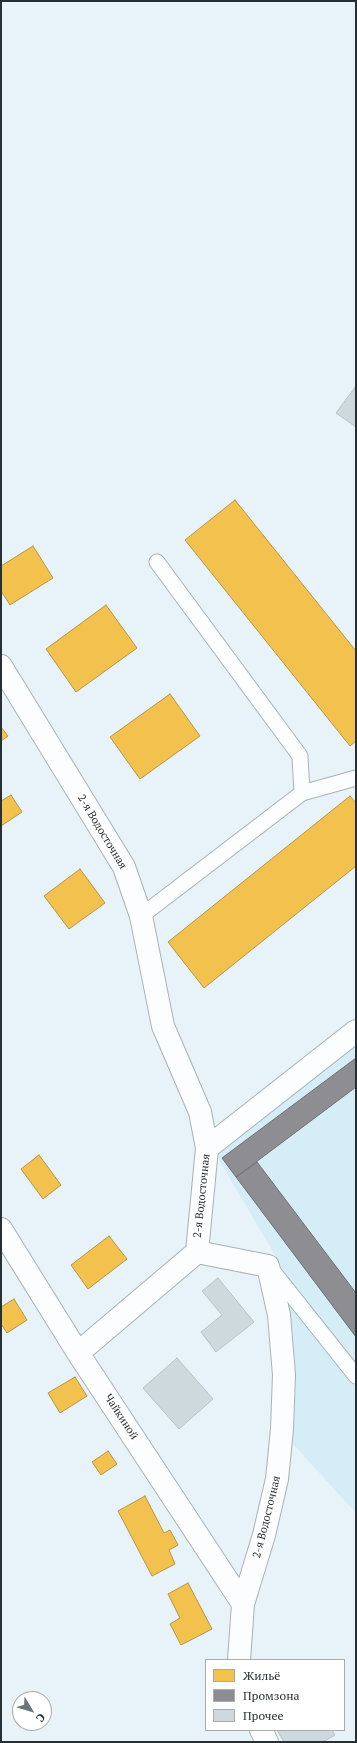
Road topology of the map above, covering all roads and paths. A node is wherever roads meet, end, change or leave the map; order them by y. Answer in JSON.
{"nodes":[{"id":1,"x":157,"y":562,"type":"dead end"},
{"id":2,"x":1,"y":666,"type":"edge"},
{"id":3,"x":356,"y":778,"type":"edge"},
{"id":4,"x":302,"y":793,"type":"junction"},
{"id":5,"x":141,"y":916,"type":"junction"},
{"id":6,"x":356,"y":1031,"type":"edge"},
{"id":7,"x":207,"y":1148,"type":"junction"},
{"id":8,"x":1,"y":1229,"type":"edge"},
{"id":9,"x":197,"y":1252,"type":"junction"},
{"id":10,"x":268,"y":1266,"type":"junction"},
{"id":11,"x":78,"y":1353,"type":"junction"},
{"id":12,"x":356,"y":1376,"type":"edge"},
{"id":13,"x":243,"y":1604,"type":"junction"},
{"id":14,"x":239,"y":1659,"type":"edge"},
{"id":15,"x":262,"y":1731,"type":"edge"},
{"id":16,"x":267,"y":1742,"type":"edge"}],
"edges":[{"from":1,"to":4,"type":"lane"},
{"from":2,"to":5,"type":"street","name":"2-я Водосточная"},
{"from":3,"to":4,"type":"lane"},
{"from":4,"to":5,"type":"lane"},
{"from":5,"to":7,"type":"street","name":"2-я Водосточная"},
{"from":6,"to":7,"type":"street"},
{"from":7,"to":9,"type":"street","name":"2-я Водосточная"},
{"from":8,"to":11,"type":"street","name":"Чайкиной"},
{"from":9,"to":10,"type":"street","name":"2-я Водосточная"},
{"from":9,"to":11,"type":"street"},
{"from":10,"to":12,"type":"lane"},
{"from":10,"to":13,"type":"street","name":"2-я Водосточная"},
{"from":11,"to":13,"type":"street","name":"Чайкиной"},
{"from":13,"to":14,"type":"street","name":"2-я Водосточная"},
{"from":15,"to":16,"type":"street"}]}
